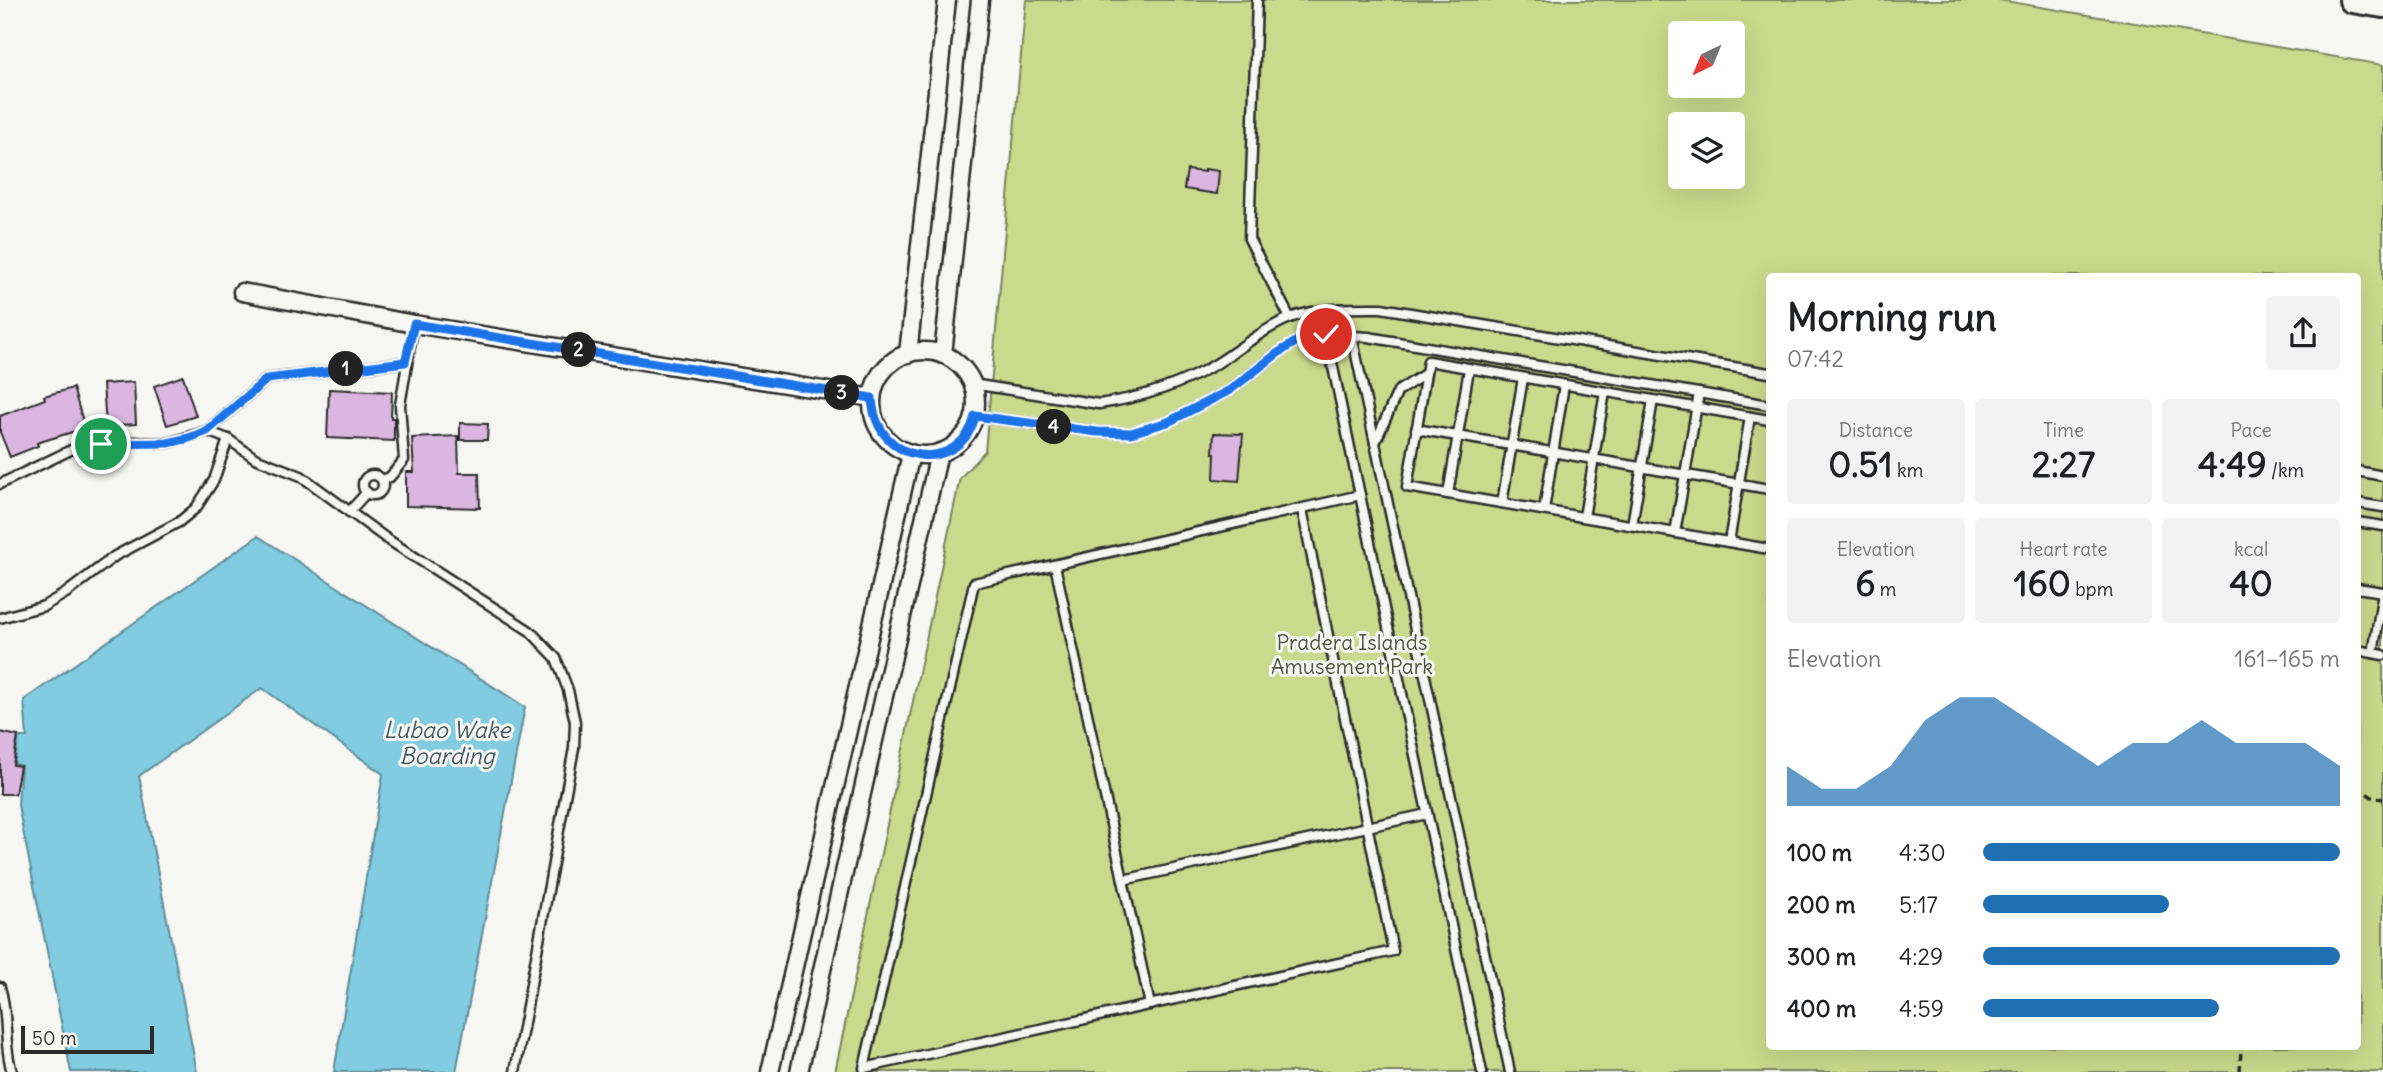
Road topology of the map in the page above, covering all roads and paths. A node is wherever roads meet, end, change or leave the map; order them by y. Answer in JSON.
{"nodes":[{"id":1,"x":947,"y":0,"type":"edge"},
{"id":2,"x":980,"y":0,"type":"edge"},
{"id":3,"x":1257,"y":0,"type":"edge"},
{"id":4,"x":2351,"y":0,"type":"edge"},
{"id":5,"x":2383,"y":5,"type":"edge"},
{"id":6,"x":242,"y":292,"type":"dead end"},
{"id":7,"x":1290,"y":318,"type":"junction"},
{"id":8,"x":414,"y":324,"type":"junction"},
{"id":9,"x":1326,"y":334,"type":"junction"},
{"id":10,"x":1352,"y":336,"type":"junction"},
{"id":11,"x":908,"y":354,"type":"junction"},
{"id":12,"x":943,"y":355,"type":"junction"},
{"id":13,"x":405,"y":362,"type":"junction"},
{"id":14,"x":1469,"y":369,"type":"junction"},
{"id":15,"x":1766,"y":372,"type":"edge"},
{"id":16,"x":1425,"y":374,"type":"junction"},
{"id":17,"x":1522,"y":378,"type":"junction"},
{"id":18,"x":972,"y":384,"type":"junction"},
{"id":19,"x":1564,"y":385,"type":"junction"},
{"id":20,"x":1605,"y":392,"type":"junction"},
{"id":21,"x":1699,"y":393,"type":"junction"},
{"id":22,"x":872,"y":398,"type":"junction"},
{"id":23,"x":1653,"y":400,"type":"junction"},
{"id":24,"x":1766,"y":404,"type":"edge"},
{"id":25,"x":1696,"y":408,"type":"junction"},
{"id":26,"x":975,"y":416,"type":"junction"},
{"id":27,"x":1750,"y":417,"type":"junction"},
{"id":28,"x":1766,"y":420,"type":"edge"},
{"id":29,"x":1416,"y":429,"type":"junction"},
{"id":30,"x":207,"y":431,"type":"junction"},
{"id":31,"x":1458,"y":436,"type":"junction"},
{"id":32,"x":228,"y":439,"type":"junction"},
{"id":33,"x":1375,"y":443,"type":"junction"},
{"id":34,"x":1511,"y":445,"type":"junction"},
{"id":35,"x":1553,"y":452,"type":"junction"},
{"id":36,"x":939,"y":453,"type":"junction"},
{"id":37,"x":911,"y":454,"type":"junction"},
{"id":38,"x":1593,"y":459,"type":"junction"},
{"id":39,"x":1642,"y":467,"type":"junction"},
{"id":40,"x":2361,"y":472,"type":"edge"},
{"id":41,"x":1685,"y":475,"type":"junction"},
{"id":42,"x":2383,"y":476,"type":"edge"},
{"id":43,"x":382,"y":480,"type":"junction"},
{"id":44,"x":0,"y":484,"type":"edge"},
{"id":45,"x":1739,"y":484,"type":"junction"},
{"id":46,"x":1766,"y":488,"type":"edge"},
{"id":47,"x":367,"y":492,"type":"junction"},
{"id":48,"x":1448,"y":494,"type":"junction"},
{"id":49,"x":1360,"y":495,"type":"junction"},
{"id":50,"x":1502,"y":503,"type":"junction"},
{"id":51,"x":2361,"y":504,"type":"edge"},
{"id":52,"x":2383,"y":507,"type":"edge"},
{"id":53,"x":1302,"y":509,"type":"junction"},
{"id":54,"x":1544,"y":510,"type":"junction"},
{"id":55,"x":349,"y":512,"type":"junction"},
{"id":56,"x":1584,"y":517,"type":"junction"},
{"id":57,"x":2361,"y":523,"type":"edge"},
{"id":58,"x":1632,"y":525,"type":"junction"},
{"id":59,"x":2383,"y":526,"type":"edge"},
{"id":60,"x":1675,"y":533,"type":"junction"},
{"id":61,"x":1729,"y":542,"type":"junction"},
{"id":62,"x":1766,"y":548,"type":"edge"},
{"id":63,"x":1055,"y":565,"type":"junction"},
{"id":64,"x":2361,"y":589,"type":"edge"},
{"id":65,"x":2383,"y":592,"type":"edge"},
{"id":66,"x":0,"y":618,"type":"edge"},
{"id":67,"x":2361,"y":651,"type":"edge"},
{"id":68,"x":2373,"y":653,"type":"junction"},
{"id":69,"x":2383,"y":654,"type":"edge"},
{"id":70,"x":2361,"y":790,"type":"edge"},
{"id":71,"x":2383,"y":799,"type":"edge"},
{"id":72,"x":1427,"y":814,"type":"junction"},
{"id":73,"x":1368,"y":827,"type":"junction"},
{"id":74,"x":1123,"y":880,"type":"junction"},
{"id":75,"x":0,"y":987,"type":"edge"},
{"id":76,"x":1150,"y":1005,"type":"junction"},
{"id":77,"x":2241,"y":1050,"type":"edge"},
{"id":78,"x":12,"y":1072,"type":"edge"},
{"id":79,"x":515,"y":1072,"type":"edge"},
{"id":80,"x":770,"y":1072,"type":"edge"},
{"id":81,"x":799,"y":1072,"type":"edge"},
{"id":82,"x":1482,"y":1072,"type":"edge"},
{"id":83,"x":1510,"y":1072,"type":"edge"},
{"id":84,"x":2240,"y":1072,"type":"edge"}],
"edges":[{"from":1,"to":11,"type":"street"},
{"from":2,"to":12,"type":"street"},
{"from":3,"to":7,"type":"lane"},
{"from":4,"to":5,"type":"highway"},
{"from":6,"to":8,"type":"street"},
{"from":7,"to":15,"type":"lane"},
{"from":7,"to":18,"type":"lane"},
{"from":8,"to":13,"type":"lane"},
{"from":8,"to":22,"type":"street"},
{"from":9,"to":10,"type":"lane"},
{"from":9,"to":26,"type":"lane"},
{"from":9,"to":49,"type":"lane"},
{"from":10,"to":21,"type":"lane"},
{"from":10,"to":33,"type":"lane"},
{"from":11,"to":12,"type":"street"},
{"from":11,"to":22,"type":"street"},
{"from":12,"to":18,"type":"street"},
{"from":13,"to":30,"type":"lane"},
{"from":13,"to":43,"type":"lane"},
{"from":14,"to":16,"type":"lane"},
{"from":14,"to":17,"type":"lane"},
{"from":14,"to":31,"type":"lane"},
{"from":16,"to":29,"type":"lane"},
{"from":16,"to":33,"type":"lane"},
{"from":17,"to":19,"type":"lane"},
{"from":17,"to":34,"type":"lane"},
{"from":18,"to":26,"type":"street"},
{"from":19,"to":20,"type":"lane"},
{"from":19,"to":35,"type":"lane"},
{"from":20,"to":23,"type":"lane"},
{"from":20,"to":38,"type":"lane"},
{"from":21,"to":24,"type":"lane"},
{"from":21,"to":25,"type":"lane"},
{"from":22,"to":37,"type":"street"},
{"from":23,"to":25,"type":"lane"},
{"from":23,"to":39,"type":"lane"},
{"from":25,"to":27,"type":"lane"},
{"from":25,"to":41,"type":"lane"},
{"from":26,"to":36,"type":"street"},
{"from":27,"to":28,"type":"lane"},
{"from":27,"to":45,"type":"lane"},
{"from":29,"to":31,"type":"lane"},
{"from":29,"to":48,"type":"lane"},
{"from":30,"to":32,"type":"lane"},
{"from":30,"to":44,"type":"lane"},
{"from":31,"to":34,"type":"lane"},
{"from":31,"to":48,"type":"lane"},
{"from":32,"to":55,"type":"lane"},
{"from":32,"to":66,"type":"lane"},
{"from":33,"to":83,"type":"lane"},
{"from":34,"to":35,"type":"lane"},
{"from":34,"to":50,"type":"lane"},
{"from":35,"to":38,"type":"lane"},
{"from":35,"to":54,"type":"lane"},
{"from":36,"to":37,"type":"street"},
{"from":36,"to":81,"type":"street"},
{"from":37,"to":80,"type":"street"},
{"from":38,"to":39,"type":"lane"},
{"from":38,"to":56,"type":"lane"},
{"from":39,"to":41,"type":"lane"},
{"from":39,"to":58,"type":"lane"},
{"from":40,"to":42,"type":"lane"},
{"from":41,"to":45,"type":"lane"},
{"from":41,"to":60,"type":"lane"},
{"from":43,"to":47,"type":"lane"},
{"from":43,"to":47,"type":"lane"},
{"from":45,"to":46,"type":"lane"},
{"from":45,"to":61,"type":"lane"},
{"from":47,"to":55,"type":"lane"},
{"from":48,"to":50,"type":"lane"},
{"from":49,"to":53,"type":"lane"},
{"from":49,"to":72,"type":"lane"},
{"from":50,"to":54,"type":"lane"},
{"from":51,"to":52,"type":"lane"},
{"from":53,"to":63,"type":"lane"},
{"from":53,"to":73,"type":"lane"},
{"from":54,"to":56,"type":"lane"},
{"from":55,"to":79,"type":"lane"},
{"from":56,"to":58,"type":"lane"},
{"from":57,"to":59,"type":"lane"},
{"from":58,"to":60,"type":"lane"},
{"from":60,"to":61,"type":"lane"},
{"from":61,"to":62,"type":"lane"},
{"from":63,"to":74,"type":"lane"},
{"from":63,"to":76,"type":"lane"},
{"from":64,"to":65,"type":"lane"},
{"from":65,"to":68,"type":"lane"},
{"from":67,"to":68,"type":"lane"},
{"from":68,"to":69,"type":"lane"},
{"from":70,"to":71,"type":"path"},
{"from":72,"to":73,"type":"lane"},
{"from":72,"to":82,"type":"lane"},
{"from":73,"to":74,"type":"lane"},
{"from":73,"to":76,"type":"lane"},
{"from":74,"to":76,"type":"lane"},
{"from":75,"to":78,"type":"lane"},
{"from":77,"to":84,"type":"path"}]}
